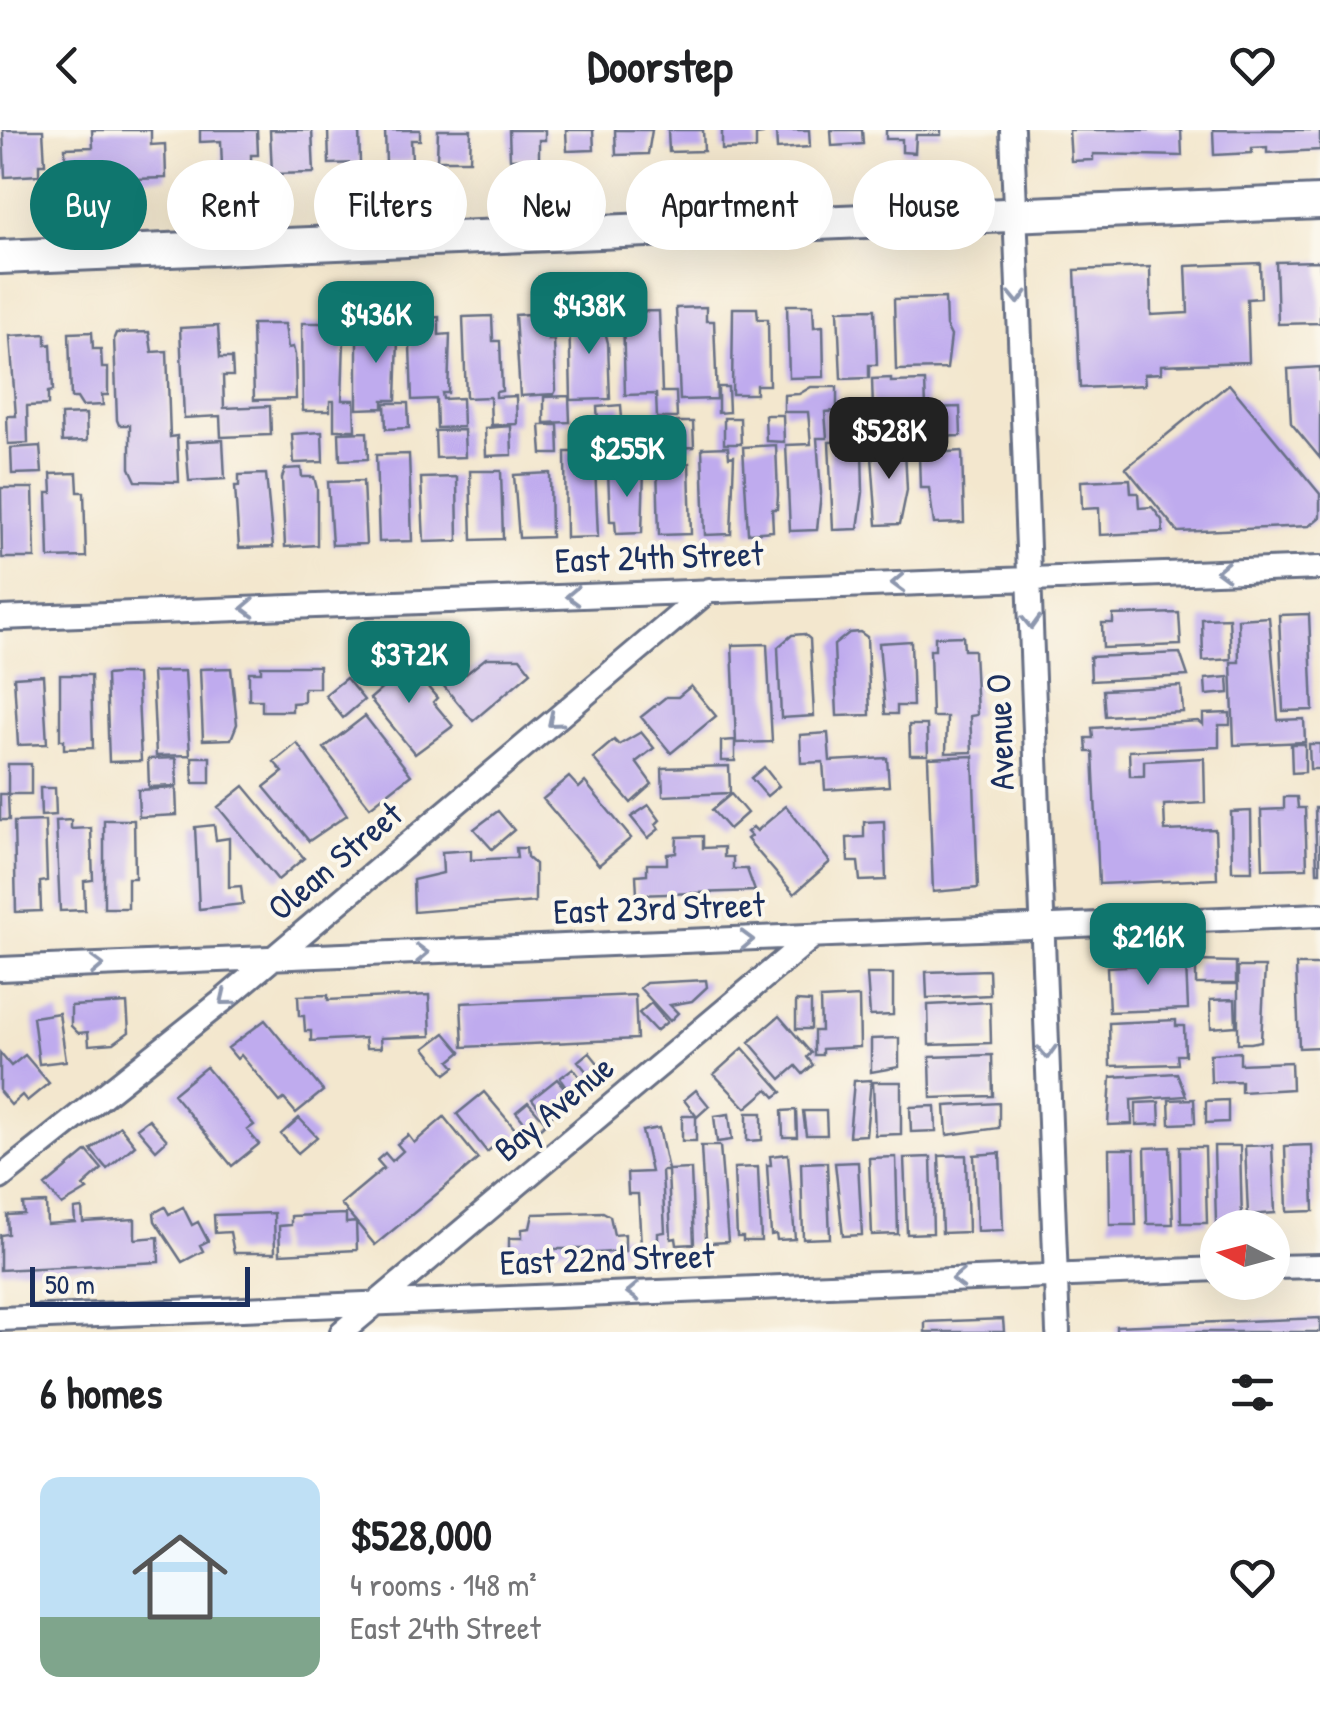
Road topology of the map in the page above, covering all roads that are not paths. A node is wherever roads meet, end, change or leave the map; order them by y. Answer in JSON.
{"nodes":[{"id":1,"x":1012,"y":130,"type":"edge"},
{"id":2,"x":1320,"y":202,"type":"edge"},
{"id":3,"x":1015,"y":217,"type":"junction"},
{"id":4,"x":0,"y":257,"type":"edge"},
{"id":5,"x":1320,"y":568,"type":"edge"},
{"id":6,"x":1029,"y":578,"type":"junction"},
{"id":7,"x":708,"y":590,"type":"junction"},
{"id":8,"x":0,"y":618,"type":"edge"},
{"id":9,"x":1320,"y":915,"type":"edge"},
{"id":10,"x":1042,"y":927,"type":"junction"},
{"id":11,"x":812,"y":937,"type":"junction"},
{"id":12,"x":273,"y":959,"type":"junction"},
{"id":13,"x":0,"y":968,"type":"edge"},
{"id":14,"x":0,"y":1178,"type":"edge"},
{"id":15,"x":1320,"y":1266,"type":"edge"},
{"id":16,"x":1290,"y":1267,"type":"edge"},
{"id":17,"x":1200,"y":1270,"type":"edge"},
{"id":18,"x":1056,"y":1275,"type":"junction"},
{"id":19,"x":376,"y":1303,"type":"junction"},
{"id":20,"x":0,"y":1319,"type":"edge"},
{"id":21,"x":342,"y":1332,"type":"edge"},
{"id":22,"x":1058,"y":1332,"type":"edge"}],
"edges":[{"from":1,"to":3,"type":"street","name":"Avenue O"},
{"from":2,"to":3,"type":"main road"},
{"from":3,"to":4,"type":"main road"},
{"from":3,"to":6,"type":"street","name":"Avenue O","one_way":true},
{"from":5,"to":6,"type":"street","name":"East 24th Street","one_way":true},
{"from":6,"to":7,"type":"street","name":"East 24th Street","one_way":true},
{"from":6,"to":10,"type":"street","name":"Avenue O","one_way":true},
{"from":7,"to":8,"type":"street","name":"East 24th Street","one_way":true},
{"from":7,"to":12,"type":"street","name":"Olean Street","one_way":true},
{"from":9,"to":10,"type":"street","name":"East 23rd Street"},
{"from":10,"to":11,"type":"street","name":"East 23rd Street"},
{"from":10,"to":18,"type":"street","name":"Avenue O","one_way":true},
{"from":12,"to":11,"type":"street","name":"East 23rd Street","one_way":true},
{"from":11,"to":19,"type":"street","name":"Bay Avenue"},
{"from":13,"to":12,"type":"street","name":"East 23rd Street","one_way":true},
{"from":12,"to":14,"type":"street","name":"Olean Street","one_way":true},
{"from":15,"to":16,"type":"street"},
{"from":17,"to":18,"type":"street","name":"East 22nd Street"},
{"from":18,"to":19,"type":"street","name":"East 22nd Street","one_way":true},
{"from":18,"to":22,"type":"street","name":"Avenue O"},
{"from":19,"to":20,"type":"street","name":"East 22nd Street"},
{"from":19,"to":21,"type":"street","name":"Bay Avenue"}]}
